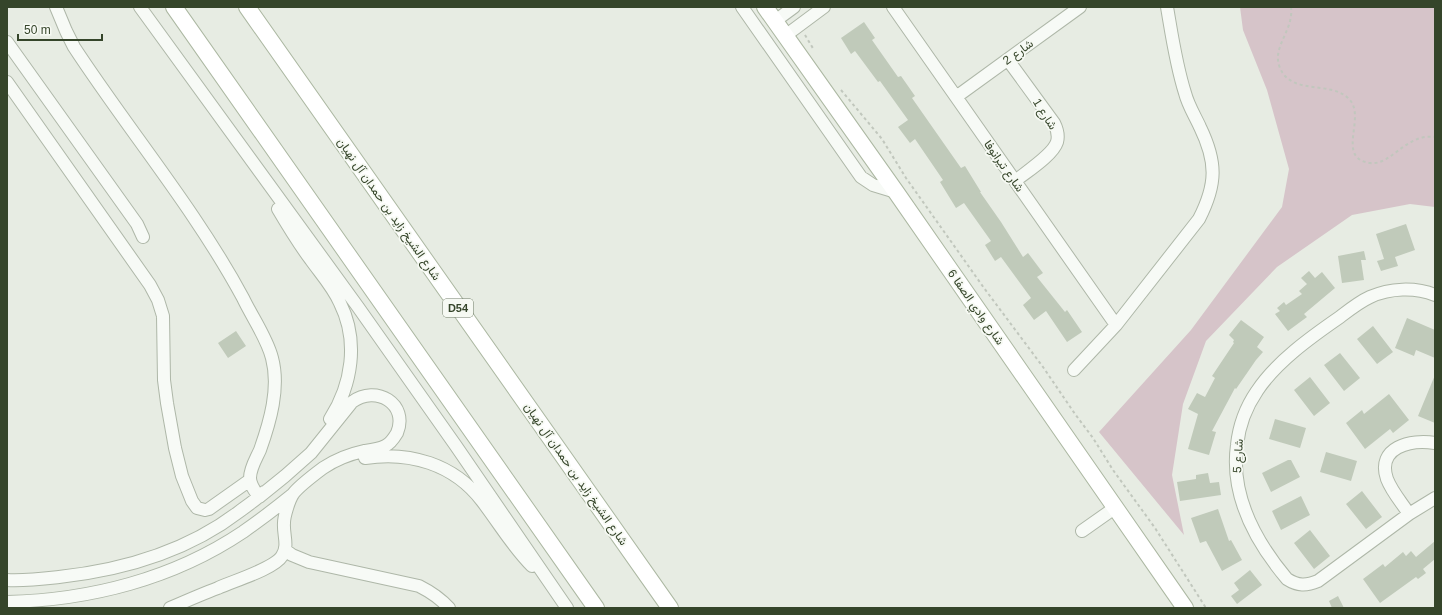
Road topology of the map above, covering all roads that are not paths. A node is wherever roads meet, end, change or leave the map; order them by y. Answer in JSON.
{"nodes":[{"id":1,"x":56,"y":7,"type":"edge"},
{"id":2,"x":140,"y":7,"type":"edge"},
{"id":3,"x":174,"y":7,"type":"edge"},
{"id":4,"x":247,"y":7,"type":"edge"},
{"id":5,"x":742,"y":7,"type":"edge"},
{"id":6,"x":765,"y":7,"type":"edge"},
{"id":7,"x":795,"y":7,"type":"edge"},
{"id":8,"x":824,"y":7,"type":"edge"},
{"id":9,"x":832,"y":7,"type":"edge"},
{"id":10,"x":893,"y":7,"type":"edge"},
{"id":11,"x":1080,"y":7,"type":"edge"},
{"id":12,"x":1167,"y":7,"type":"edge"},
{"id":13,"x":775,"y":21,"type":"junction"},
{"id":14,"x":802,"y":23,"type":"junction"},
{"id":15,"x":786,"y":36,"type":"junction"},
{"id":16,"x":7,"y":42,"type":"edge"},
{"id":17,"x":1008,"y":60,"type":"junction"},
{"id":18,"x":7,"y":82,"type":"edge"},
{"id":19,"x":956,"y":97,"type":"junction"},
{"id":20,"x":12,"y":99,"type":"edge"},
{"id":21,"x":259,"y":170,"type":"junction"},
{"id":22,"x":1015,"y":181,"type":"junction"},
{"id":23,"x":896,"y":192,"type":"junction"},
{"id":24,"x":143,"y":237,"type":"dead end"},
{"id":25,"x":1435,"y":295,"type":"edge"},
{"id":26,"x":1116,"y":324,"type":"junction"},
{"id":27,"x":1074,"y":370,"type":"dead end"},
{"id":28,"x":1435,"y":443,"type":"edge"},
{"id":29,"x":250,"y":480,"type":"junction"},
{"id":30,"x":293,"y":495,"type":"junction"},
{"id":31,"x":259,"y":497,"type":"junction"},
{"id":32,"x":1435,"y":498,"type":"edge"},
{"id":33,"x":1116,"y":507,"type":"junction"},
{"id":34,"x":1409,"y":514,"type":"junction"},
{"id":35,"x":1082,"y":531,"type":"dead end"},
{"id":36,"x":285,"y":550,"type":"junction"},
{"id":37,"x":546,"y":576,"type":"junction"},
{"id":38,"x":7,"y":580,"type":"edge"},
{"id":39,"x":7,"y":602,"type":"edge"},
{"id":40,"x":170,"y":608,"type":"edge"},
{"id":41,"x":449,"y":608,"type":"edge"},
{"id":42,"x":567,"y":608,"type":"edge"},
{"id":43,"x":596,"y":608,"type":"edge"},
{"id":44,"x":670,"y":608,"type":"edge"},
{"id":45,"x":1186,"y":608,"type":"edge"}],
"edges":[{"from":1,"to":29,"type":"street"},
{"from":2,"to":21,"type":"street"},
{"from":3,"to":43,"type":"main road"},
{"from":4,"to":44,"type":"main road","name":"شارع الشيخ زايد بن حمدان آل نهيان","number":"D54"},
{"from":5,"to":23,"type":"street"},
{"from":6,"to":13,"type":"main road","name":"شارع وادي الصفا 6"},
{"from":7,"to":13,"type":"street"},
{"from":7,"to":14,"type":"street"},
{"from":8,"to":14,"type":"street"},
{"from":9,"to":14,"type":"street"},
{"from":10,"to":19,"type":"street","name":"شارع تيرانوفا"},
{"from":11,"to":17,"type":"street","name":"شارع 2"},
{"from":12,"to":26,"type":"street"},
{"from":13,"to":15,"type":"main road","name":"شارع وادي الصفا 6"},
{"from":14,"to":15,"type":"street"},
{"from":15,"to":23,"type":"main road","name":"شارع وادي الصفا 6"},
{"from":16,"to":24,"type":"street"},
{"from":17,"to":19,"type":"street","name":"شارع 2"},
{"from":17,"to":22,"type":"street","name":"شارع 1"},
{"from":18,"to":20,"type":"street"},
{"from":19,"to":22,"type":"street","name":"شارع تيرانوفا"},
{"from":20,"to":29,"type":"street"},
{"from":21,"to":31,"type":"street"},
{"from":21,"to":37,"type":"street"},
{"from":22,"to":26,"type":"street","name":"شارع تيرانوفا"},
{"from":23,"to":33,"type":"main road","name":"شارع وادي الصفا 6"},
{"from":25,"to":34,"type":"street","name":"شارع 5"},
{"from":26,"to":27,"type":"street"},
{"from":28,"to":34,"type":"street"},
{"from":29,"to":31,"type":"street"},
{"from":30,"to":31,"type":"street"},
{"from":30,"to":36,"type":"street"},
{"from":30,"to":37,"type":"street"},
{"from":30,"to":39,"type":"street"},
{"from":31,"to":38,"type":"street"},
{"from":32,"to":34,"type":"street","name":"شارع 5"},
{"from":33,"to":35,"type":"street"},
{"from":33,"to":45,"type":"main road","name":"شارع وادي الصفا 6"},
{"from":36,"to":40,"type":"street"},
{"from":36,"to":41,"type":"street"},
{"from":37,"to":42,"type":"street"}]}
